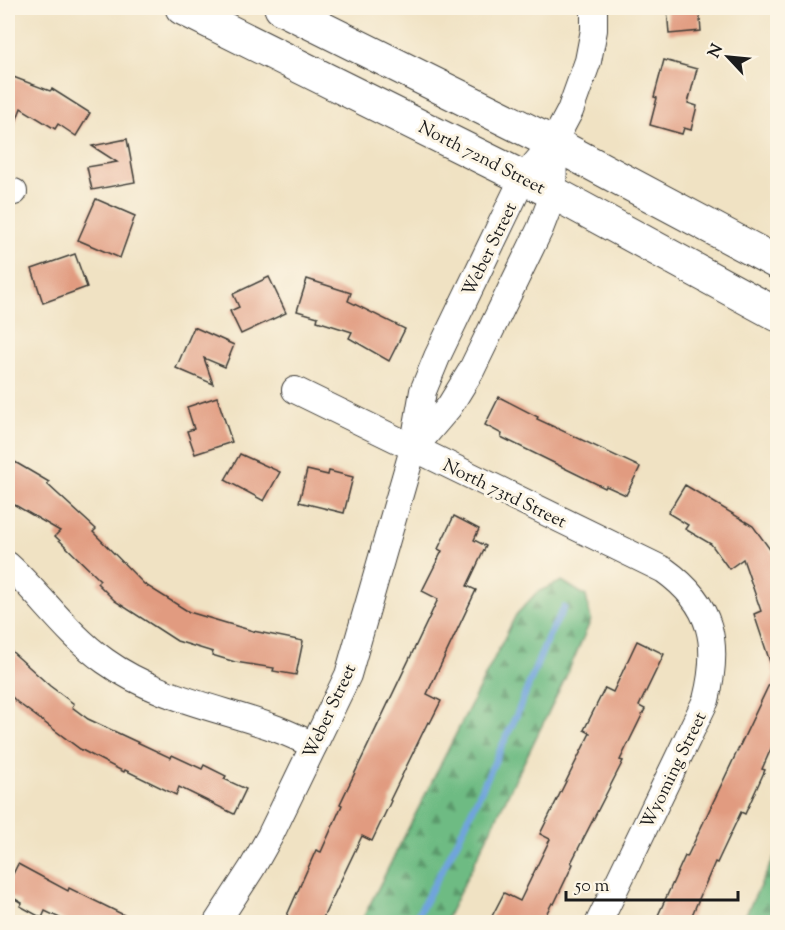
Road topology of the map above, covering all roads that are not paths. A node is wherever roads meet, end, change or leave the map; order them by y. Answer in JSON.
{"nodes":[{"id":1,"x":182,"y":8,"type":"edge"},
{"id":2,"x":281,"y":8,"type":"edge"},
{"id":3,"x":594,"y":8,"type":"edge"},
{"id":4,"x":554,"y":143,"type":"junction"},
{"id":5,"x":524,"y":178,"type":"junction"},
{"id":6,"x":554,"y":193,"type":"junction"},
{"id":7,"x":777,"y":263,"type":"edge"},
{"id":8,"x":777,"y":315,"type":"edge"},
{"id":9,"x":294,"y":390,"type":"dead end"},
{"id":10,"x":413,"y":449,"type":"junction"},
{"id":11,"x":8,"y":565,"type":"edge"},
{"id":12,"x":703,"y":611,"type":"joint"},
{"id":13,"x":314,"y":745,"type":"junction"},
{"id":14,"x":217,"y":922,"type":"edge"},
{"id":15,"x":600,"y":922,"type":"edge"}],
"edges":[{"from":1,"to":5,"type":"main road","name":"North 72nd Street"},
{"from":2,"to":4,"type":"main road"},
{"from":3,"to":4,"type":"street"},
{"from":4,"to":5,"type":"street","name":"Weber Street"},
{"from":4,"to":6,"type":"street","name":"Weber Street"},
{"from":4,"to":7,"type":"main road"},
{"from":5,"to":6,"type":"main road","name":"North 72nd Street"},
{"from":5,"to":10,"type":"street","name":"Weber Street"},
{"from":6,"to":8,"type":"main road","name":"North 72nd Street"},
{"from":6,"to":10,"type":"street","name":"Weber Street"},
{"from":9,"to":10,"type":"street","name":"North 73rd Street"},
{"from":10,"to":12,"type":"street","name":"North 73rd Street"},
{"from":10,"to":13,"type":"street","name":"Weber Street"},
{"from":11,"to":13,"type":"street"},
{"from":12,"to":15,"type":"street","name":"Wyoming Street"},
{"from":13,"to":14,"type":"street","name":"Weber Street"}]}
